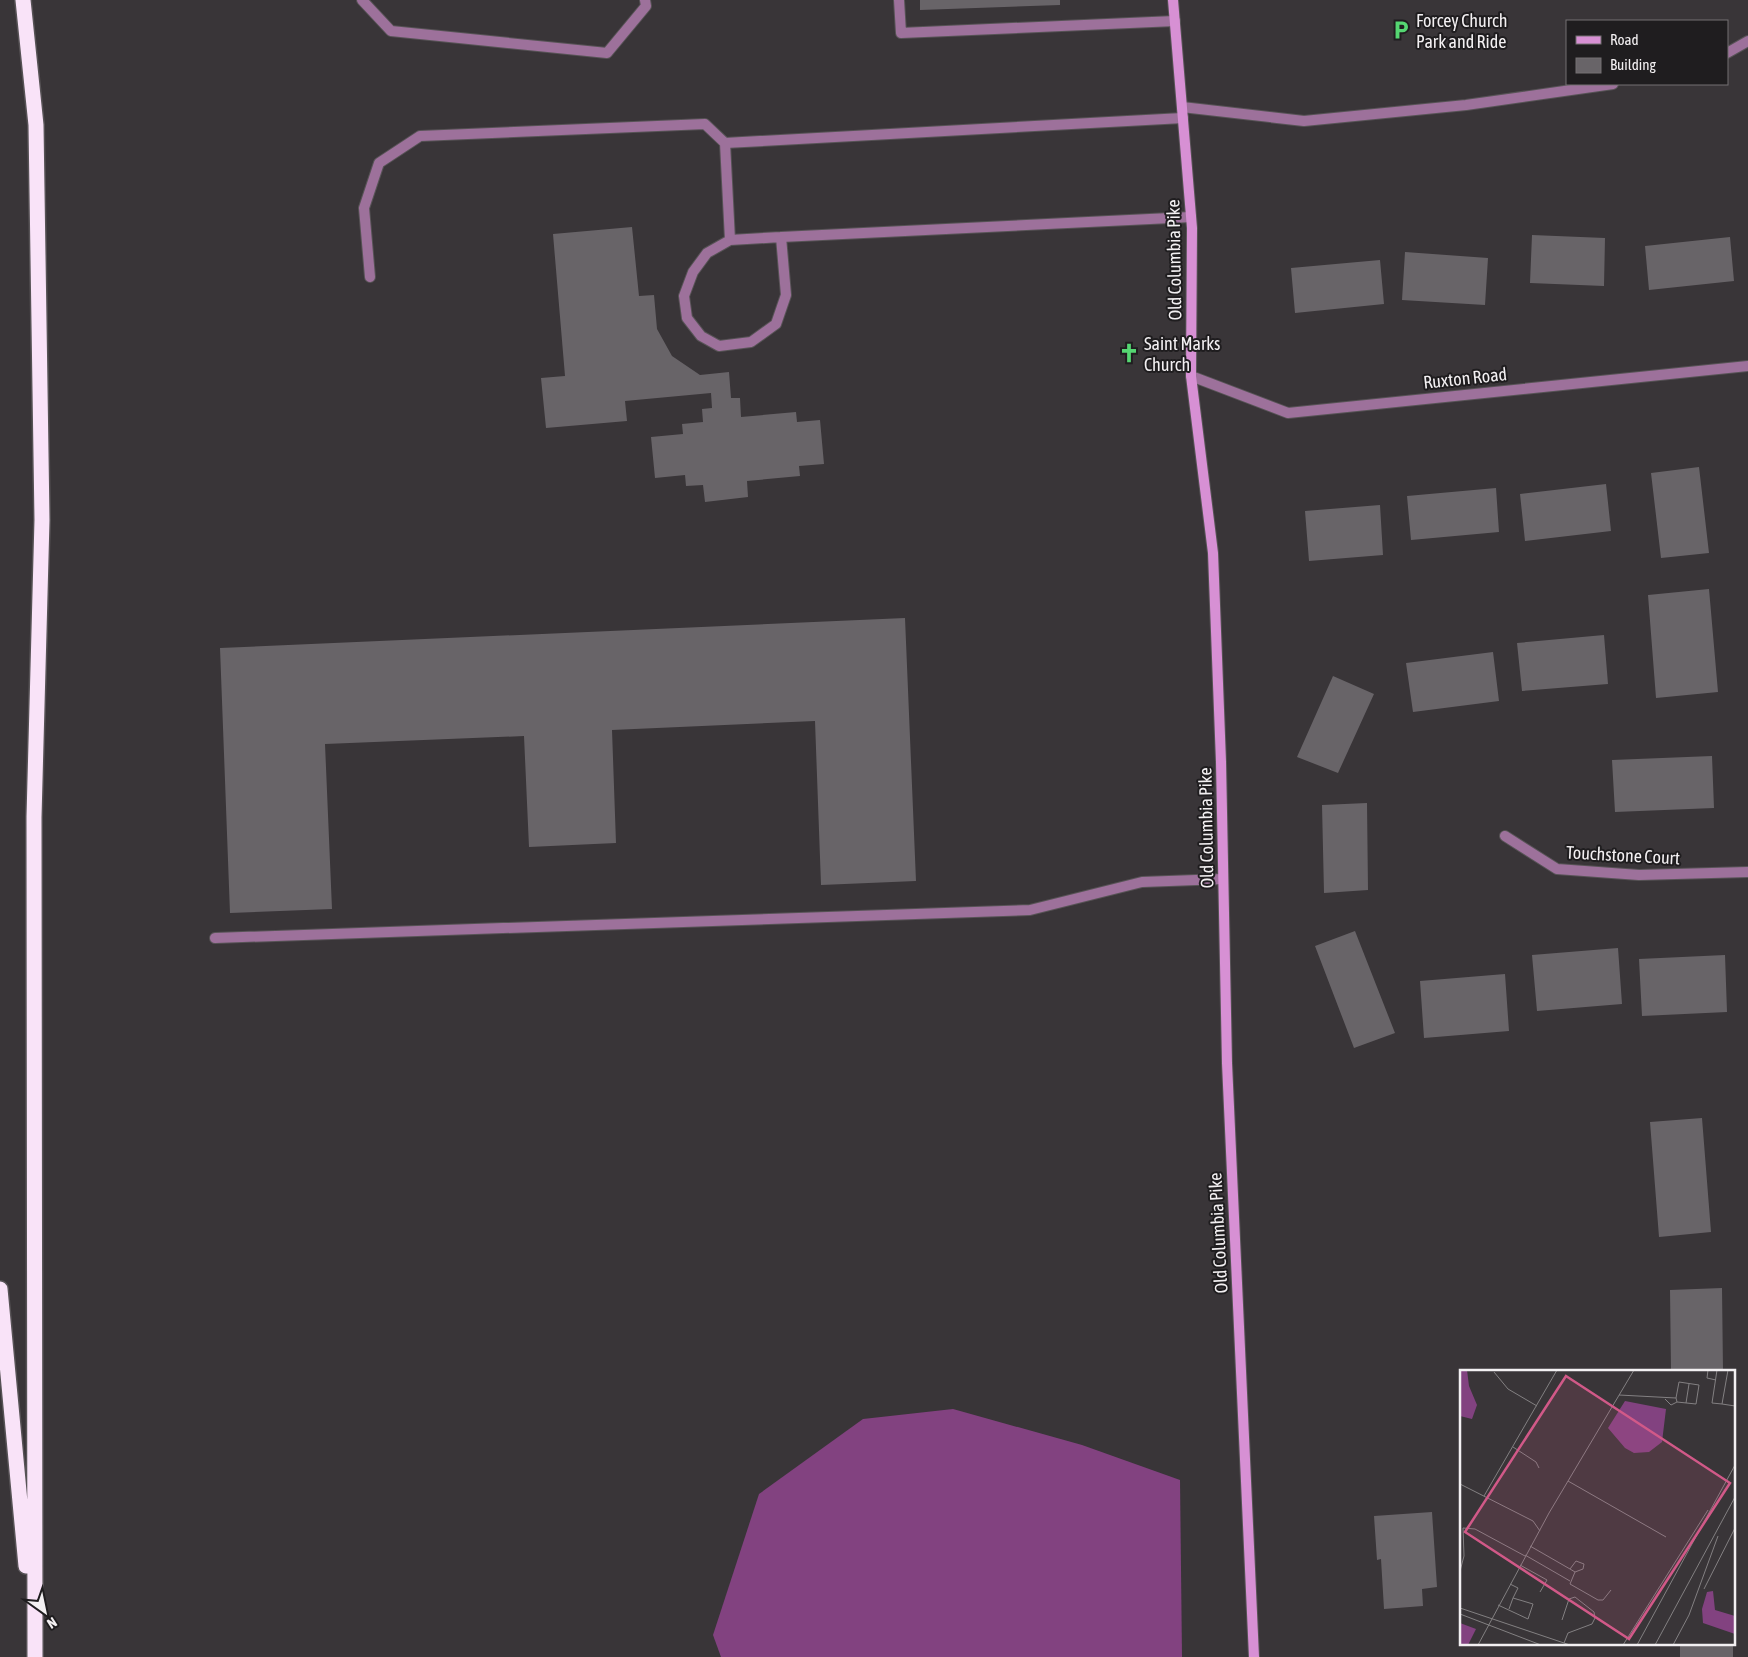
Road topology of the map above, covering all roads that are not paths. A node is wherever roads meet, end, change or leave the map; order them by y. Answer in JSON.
{"nodes":[{"id":1,"x":24,"y":0,"type":"edge"},
{"id":2,"x":362,"y":0,"type":"edge"},
{"id":3,"x":645,"y":0,"type":"edge"},
{"id":4,"x":900,"y":0,"type":"edge"},
{"id":5,"x":1173,"y":0,"type":"edge"},
{"id":6,"x":1174,"y":21,"type":"junction"},
{"id":7,"x":1748,"y":41,"type":"edge"},
{"id":8,"x":1728,"y":52,"type":"edge"},
{"id":9,"x":1606,"y":85,"type":"edge"},
{"id":10,"x":1182,"y":107,"type":"junction"},
{"id":11,"x":1183,"y":118,"type":"junction"},
{"id":12,"x":724,"y":143,"type":"junction"},
{"id":13,"x":1191,"y":216,"type":"junction"},
{"id":14,"x":781,"y":237,"type":"junction"},
{"id":15,"x":730,"y":240,"type":"junction"},
{"id":16,"x":370,"y":277,"type":"dead end"},
{"id":17,"x":1748,"y":366,"type":"edge"},
{"id":18,"x":1191,"y":376,"type":"junction"},
{"id":19,"x":1505,"y":836,"type":"dead end"},
{"id":20,"x":1748,"y":872,"type":"edge"},
{"id":21,"x":1223,"y":879,"type":"junction"},
{"id":22,"x":215,"y":938,"type":"dead end"},
{"id":23,"x":0,"y":1289,"type":"edge"},
{"id":24,"x":35,"y":1657,"type":"edge"},
{"id":25,"x":1254,"y":1657,"type":"edge"}],
"edges":[{"from":1,"to":24,"type":"highway"},
{"from":2,"to":3,"type":"street"},
{"from":4,"to":6,"type":"street"},
{"from":5,"to":6,"type":"main road","name":"Old Columbia Pike"},
{"from":6,"to":10,"type":"main road","name":"Old Columbia Pike"},
{"from":7,"to":8,"type":"street"},
{"from":9,"to":10,"type":"street"},
{"from":10,"to":11,"type":"main road","name":"Old Columbia Pike"},
{"from":11,"to":12,"type":"street"},
{"from":11,"to":13,"type":"main road","name":"Old Columbia Pike"},
{"from":12,"to":15,"type":"street"},
{"from":12,"to":16,"type":"street"},
{"from":13,"to":14,"type":"street"},
{"from":13,"to":18,"type":"main road","name":"Old Columbia Pike"},
{"from":14,"to":15,"type":"street"},
{"from":14,"to":15,"type":"street"},
{"from":17,"to":18,"type":"street","name":"Ruxton Road"},
{"from":18,"to":21,"type":"main road","name":"Old Columbia Pike"},
{"from":19,"to":20,"type":"street","name":"Touchstone Court"},
{"from":21,"to":22,"type":"street"},
{"from":21,"to":25,"type":"main road","name":"Old Columbia Pike"},
{"from":23,"to":24,"type":"highway"}]}
